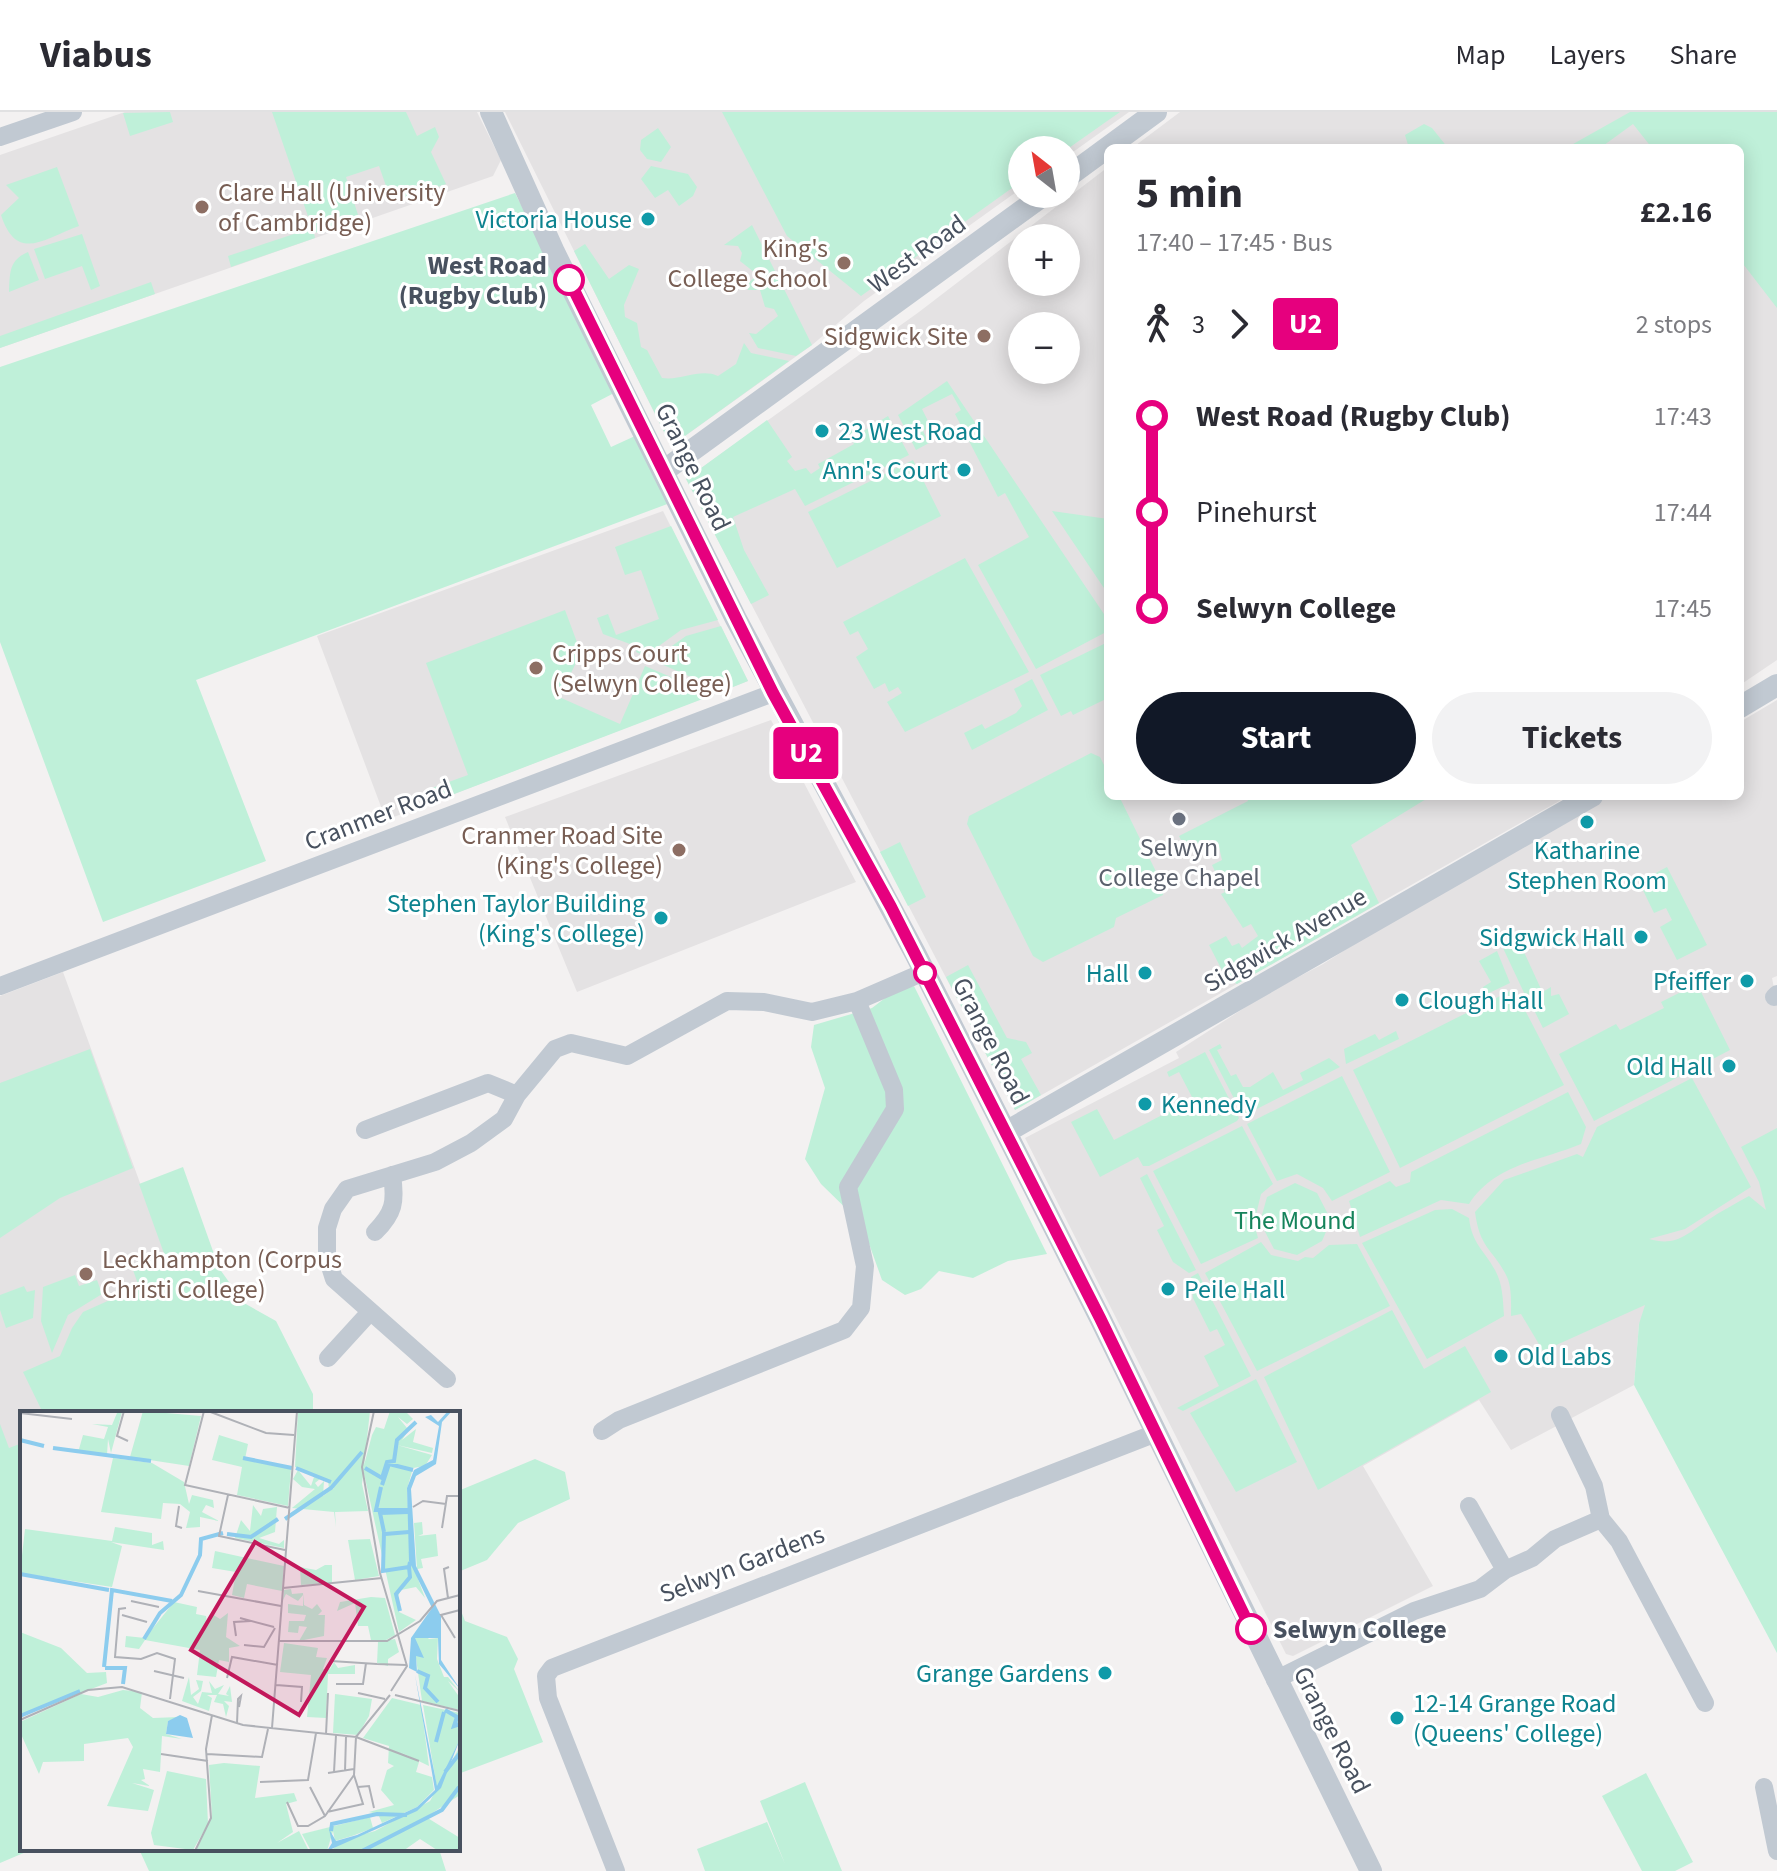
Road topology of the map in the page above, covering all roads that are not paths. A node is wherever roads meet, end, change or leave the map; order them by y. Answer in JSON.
{"nodes":[{"id":1,"x":73,"y":112,"type":"edge"},
{"id":2,"x":491,"y":112,"type":"edge"},
{"id":3,"x":1156,"y":112,"type":"edge"},
{"id":4,"x":0,"y":137,"type":"edge"},
{"id":5,"x":1112,"y":144,"type":"edge"},
{"id":6,"x":1104,"y":150,"type":"edge"},
{"id":7,"x":1080,"y":168,"type":"edge"},
{"id":8,"x":1026,"y":208,"type":"edge"},
{"id":9,"x":665,"y":470,"type":"junction"},
{"id":10,"x":1777,"y":685,"type":"edge"},
{"id":11,"x":773,"y":693,"type":"junction"},
{"id":12,"x":1744,"y":705,"type":"edge"},
{"id":13,"x":1585,"y":800,"type":"edge"},
{"id":14,"x":924,"y":972,"type":"junction"},
{"id":15,"x":0,"y":986,"type":"edge"},
{"id":16,"x":857,"y":1001,"type":"junction"},
{"id":17,"x":517,"y":1095,"type":"junction"},
{"id":18,"x":365,"y":1130,"type":"dead end"},
{"id":19,"x":1006,"y":1132,"type":"junction"},
{"id":20,"x":392,"y":1175,"type":"junction"},
{"id":21,"x":375,"y":1232,"type":"dead end"},
{"id":22,"x":370,"y":1312,"type":"junction"},
{"id":23,"x":328,"y":1358,"type":"dead end"},
{"id":24,"x":447,"y":1379,"type":"dead end"},
{"id":25,"x":1560,"y":1415,"type":"dead end"},
{"id":26,"x":602,"y":1431,"type":"dead end"},
{"id":27,"x":1156,"y":1433,"type":"junction"},
{"id":28,"x":1469,"y":1506,"type":"dead end"},
{"id":29,"x":1601,"y":1519,"type":"junction"},
{"id":30,"x":1505,"y":1570,"type":"junction"},
{"id":31,"x":1275,"y":1680,"type":"junction"},
{"id":32,"x":1705,"y":1703,"type":"dead end"},
{"id":33,"x":1764,"y":1787,"type":"dead end"},
{"id":34,"x":1777,"y":1851,"type":"edge"},
{"id":35,"x":616,"y":1871,"type":"edge"},
{"id":36,"x":1371,"y":1871,"type":"edge"}],
"edges":[{"from":1,"to":4,"type":"street"},
{"from":2,"to":9,"type":"street","name":"Grange Road"},
{"from":3,"to":5,"type":"street"},
{"from":6,"to":7,"type":"street"},
{"from":8,"to":9,"type":"street","name":"West Road"},
{"from":9,"to":11,"type":"street","name":"Grange Road"},
{"from":10,"to":12,"type":"street"},
{"from":11,"to":14,"type":"street","name":"Grange Road"},
{"from":11,"to":15,"type":"street","name":"Cranmer Road"},
{"from":13,"to":19,"type":"street","name":"Sidgwick Avenue"},
{"from":14,"to":16,"type":"street"},
{"from":14,"to":19,"type":"street","name":"Grange Road"},
{"from":16,"to":17,"type":"street"},
{"from":16,"to":26,"type":"street"},
{"from":17,"to":18,"type":"street"},
{"from":17,"to":20,"type":"street"},
{"from":19,"to":27,"type":"street","name":"Grange Road"},
{"from":20,"to":21,"type":"street"},
{"from":20,"to":22,"type":"street"},
{"from":22,"to":23,"type":"street"},
{"from":22,"to":24,"type":"street"},
{"from":25,"to":29,"type":"street"},
{"from":27,"to":31,"type":"street","name":"Grange Road"},
{"from":27,"to":35,"type":"street","name":"Selwyn Gardens"},
{"from":28,"to":30,"type":"street"},
{"from":29,"to":30,"type":"street"},
{"from":29,"to":32,"type":"street"},
{"from":30,"to":31,"type":"street"},
{"from":31,"to":36,"type":"street","name":"Grange Road"},
{"from":33,"to":34,"type":"street"}]}
